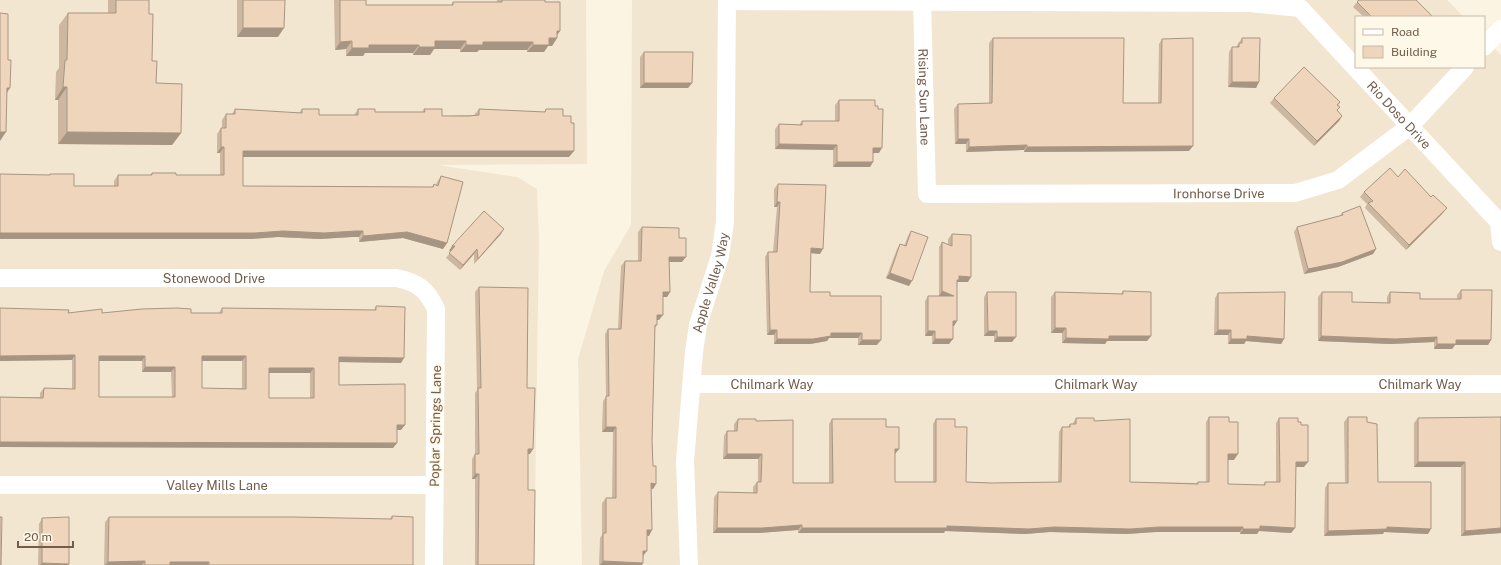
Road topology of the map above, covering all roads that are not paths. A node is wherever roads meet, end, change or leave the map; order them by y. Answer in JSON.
{"nodes":[{"id":1,"x":727,"y":1,"type":"edge"},
{"id":2,"x":922,"y":1,"type":"edge"},
{"id":3,"x":1158,"y":1,"type":"edge"},
{"id":4,"x":1501,"y":29,"type":"edge"},
{"id":5,"x":1485,"y":46,"type":"edge"},
{"id":6,"x":1355,"y":67,"type":"edge"},
{"id":7,"x":1356,"y":68,"type":"edge"},
{"id":8,"x":1464,"y":68,"type":"edge"},
{"id":9,"x":1410,"y":126,"type":"junction"},
{"id":10,"x":927,"y":194,"type":"joint"},
{"id":11,"x":1501,"y":242,"type":"edge"},
{"id":12,"x":0,"y":278,"type":"edge"},
{"id":13,"x":424,"y":290,"type":"joint"},
{"id":14,"x":692,"y":384,"type":"junction"},
{"id":15,"x":1501,"y":384,"type":"edge"},
{"id":16,"x":0,"y":485,"type":"edge"},
{"id":17,"x":434,"y":485,"type":"junction"},
{"id":18,"x":434,"y":565,"type":"edge"},
{"id":19,"x":689,"y":565,"type":"edge"}],
"edges":[{"from":1,"to":2,"type":"street","name":"Rio Doso Drive"},
{"from":1,"to":14,"type":"street","name":"Apple Valley Way"},
{"from":2,"to":3,"type":"street","name":"Rio Doso Drive"},
{"from":2,"to":10,"type":"street","name":"Rising Sun Lane"},
{"from":3,"to":6,"type":"street","name":"Rio Doso Drive"},
{"from":4,"to":5,"type":"street"},
{"from":7,"to":9,"type":"street","name":"Rio Doso Drive"},
{"from":8,"to":9,"type":"street","name":"Ironhorse Drive"},
{"from":9,"to":10,"type":"street","name":"Ironhorse Drive"},
{"from":9,"to":11,"type":"street","name":"Rio Doso Drive"},
{"from":12,"to":13,"type":"street","name":"Stonewood Drive"},
{"from":13,"to":17,"type":"street","name":"Poplar Springs Lane"},
{"from":14,"to":15,"type":"street","name":"Chilmark Way"},
{"from":14,"to":19,"type":"street","name":"Apple Valley Way"},
{"from":16,"to":17,"type":"street","name":"Valley Mills Lane"},
{"from":17,"to":18,"type":"street","name":"Poplar Springs Lane"}]}
